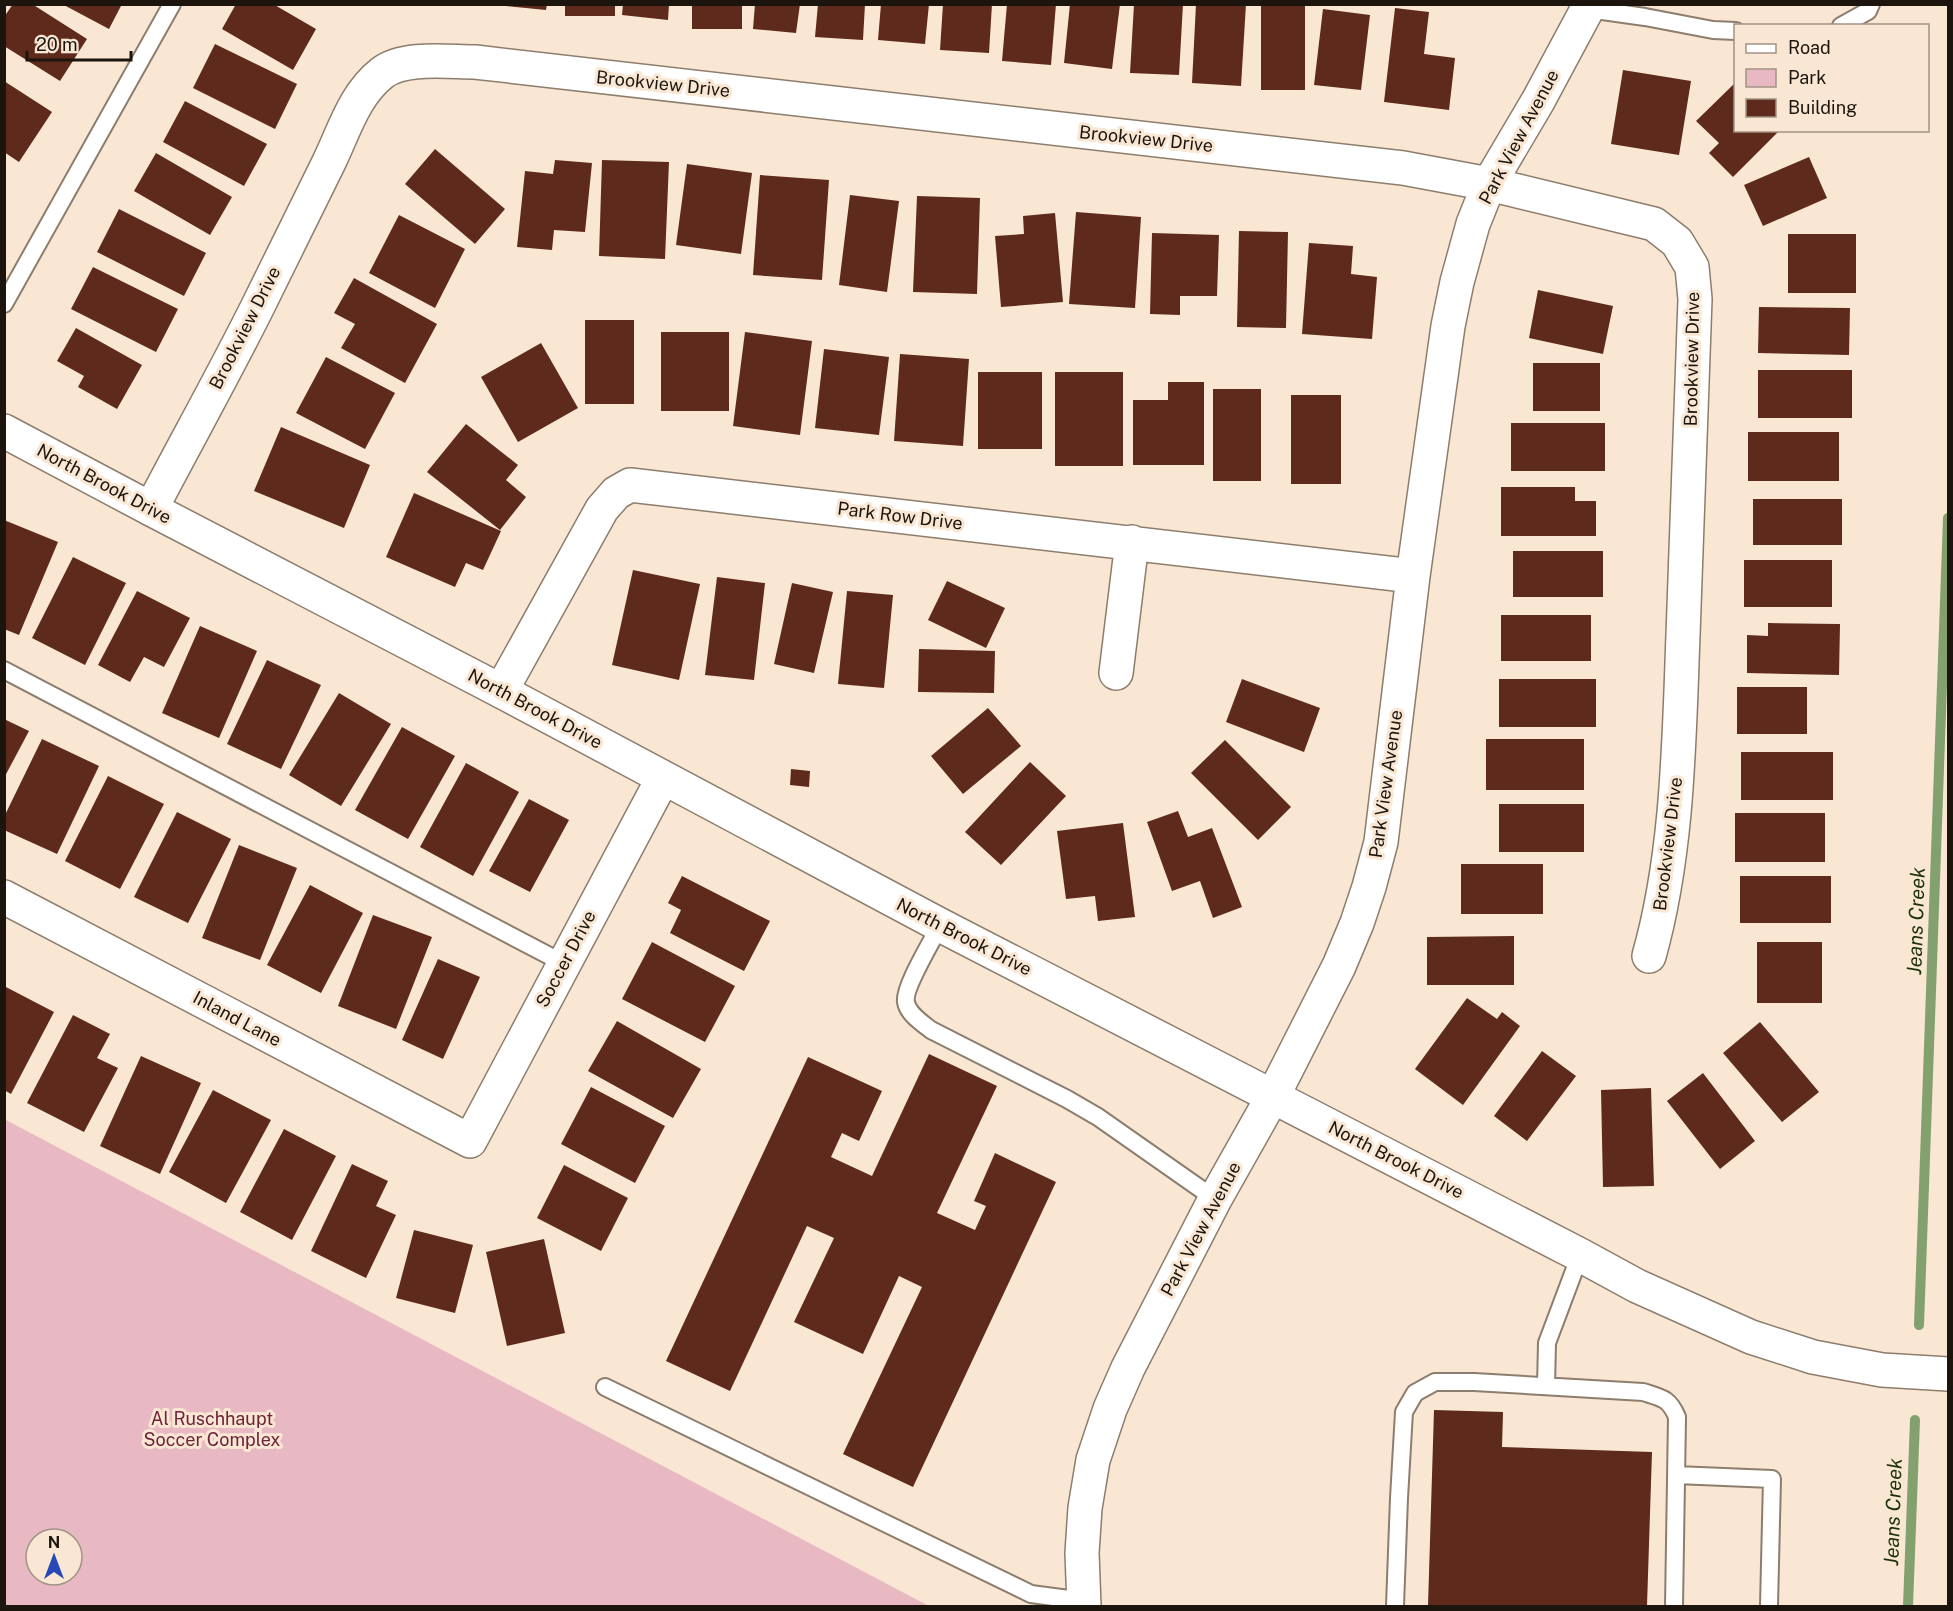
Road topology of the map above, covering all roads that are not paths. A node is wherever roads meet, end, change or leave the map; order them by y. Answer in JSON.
{"nodes":[{"id":1,"x":172,"y":4,"type":"edge"},
{"id":2,"x":1871,"y":4,"type":"edge"},
{"id":3,"x":1586,"y":6,"type":"edge"},
{"id":4,"x":1844,"y":24,"type":"edge"},
{"id":5,"x":1734,"y":31,"type":"edge"},
{"id":6,"x":1490,"y":184,"type":"junction"},
{"id":7,"x":4,"y":304,"type":"edge"},
{"id":8,"x":4,"y":431,"type":"edge"},
{"id":9,"x":151,"y":509,"type":"junction"},
{"id":10,"x":1132,"y":542,"type":"junction"},
{"id":11,"x":1413,"y":576,"type":"junction"},
{"id":12,"x":4,"y":670,"type":"edge"},
{"id":13,"x":1116,"y":673,"type":"dead end"},
{"id":14,"x":501,"y":691,"type":"junction"},
{"id":15,"x":663,"y":778,"type":"junction"},
{"id":16,"x":4,"y":897,"type":"edge"},
{"id":17,"x":940,"y":925,"type":"junction"},
{"id":18,"x":1648,"y":956,"type":"dead end"},
{"id":19,"x":563,"y":963,"type":"junction"},
{"id":20,"x":1273,"y":1096,"type":"junction"},
{"id":21,"x":470,"y":1141,"type":"joint"},
{"id":22,"x":1215,"y":1199,"type":"junction"},
{"id":23,"x":1580,"y":1255,"type":"junction"},
{"id":24,"x":1948,"y":1374,"type":"edge"},
{"id":25,"x":1546,"y":1386,"type":"junction"},
{"id":26,"x":605,"y":1387,"type":"dead end"},
{"id":27,"x":1676,"y":1475,"type":"junction"},
{"id":28,"x":1084,"y":1604,"type":"edge"},
{"id":29,"x":1395,"y":1606,"type":"edge"},
{"id":30,"x":1674,"y":1606,"type":"edge"},
{"id":31,"x":1769,"y":1606,"type":"edge"}],
"edges":[{"from":1,"to":7,"type":"lane"},
{"from":2,"to":4,"type":"lane"},
{"from":3,"to":5,"type":"lane"},
{"from":3,"to":6,"type":"street","name":"Park View Avenue"},
{"from":6,"to":9,"type":"street","name":"Brookview Drive"},
{"from":6,"to":11,"type":"street","name":"Park View Avenue"},
{"from":6,"to":18,"type":"street","name":"Brookview Drive"},
{"from":8,"to":9,"type":"street","name":"North Brook Drive"},
{"from":9,"to":14,"type":"street","name":"North Brook Drive"},
{"from":10,"to":11,"type":"street","name":"Park Row Drive"},
{"from":10,"to":13,"type":"street"},
{"from":10,"to":14,"type":"street","name":"Park Row Drive"},
{"from":11,"to":20,"type":"street","name":"Park View Avenue"},
{"from":12,"to":19,"type":"lane"},
{"from":14,"to":15,"type":"street","name":"North Brook Drive"},
{"from":15,"to":17,"type":"street","name":"North Brook Drive"},
{"from":15,"to":19,"type":"street","name":"Soccer Drive"},
{"from":16,"to":21,"type":"street","name":"Inland Lane"},
{"from":17,"to":20,"type":"street","name":"North Brook Drive"},
{"from":17,"to":22,"type":"lane"},
{"from":19,"to":21,"type":"street","name":"Soccer Drive"},
{"from":20,"to":22,"type":"street","name":"Park View Avenue"},
{"from":20,"to":23,"type":"street","name":"North Brook Drive"},
{"from":22,"to":28,"type":"street","name":"Park View Avenue"},
{"from":23,"to":24,"type":"street","name":"North Brook Drive"},
{"from":23,"to":25,"type":"lane"},
{"from":25,"to":27,"type":"lane"},
{"from":25,"to":29,"type":"lane"},
{"from":26,"to":28,"type":"lane"},
{"from":27,"to":30,"type":"lane"},
{"from":27,"to":31,"type":"lane"}]}
